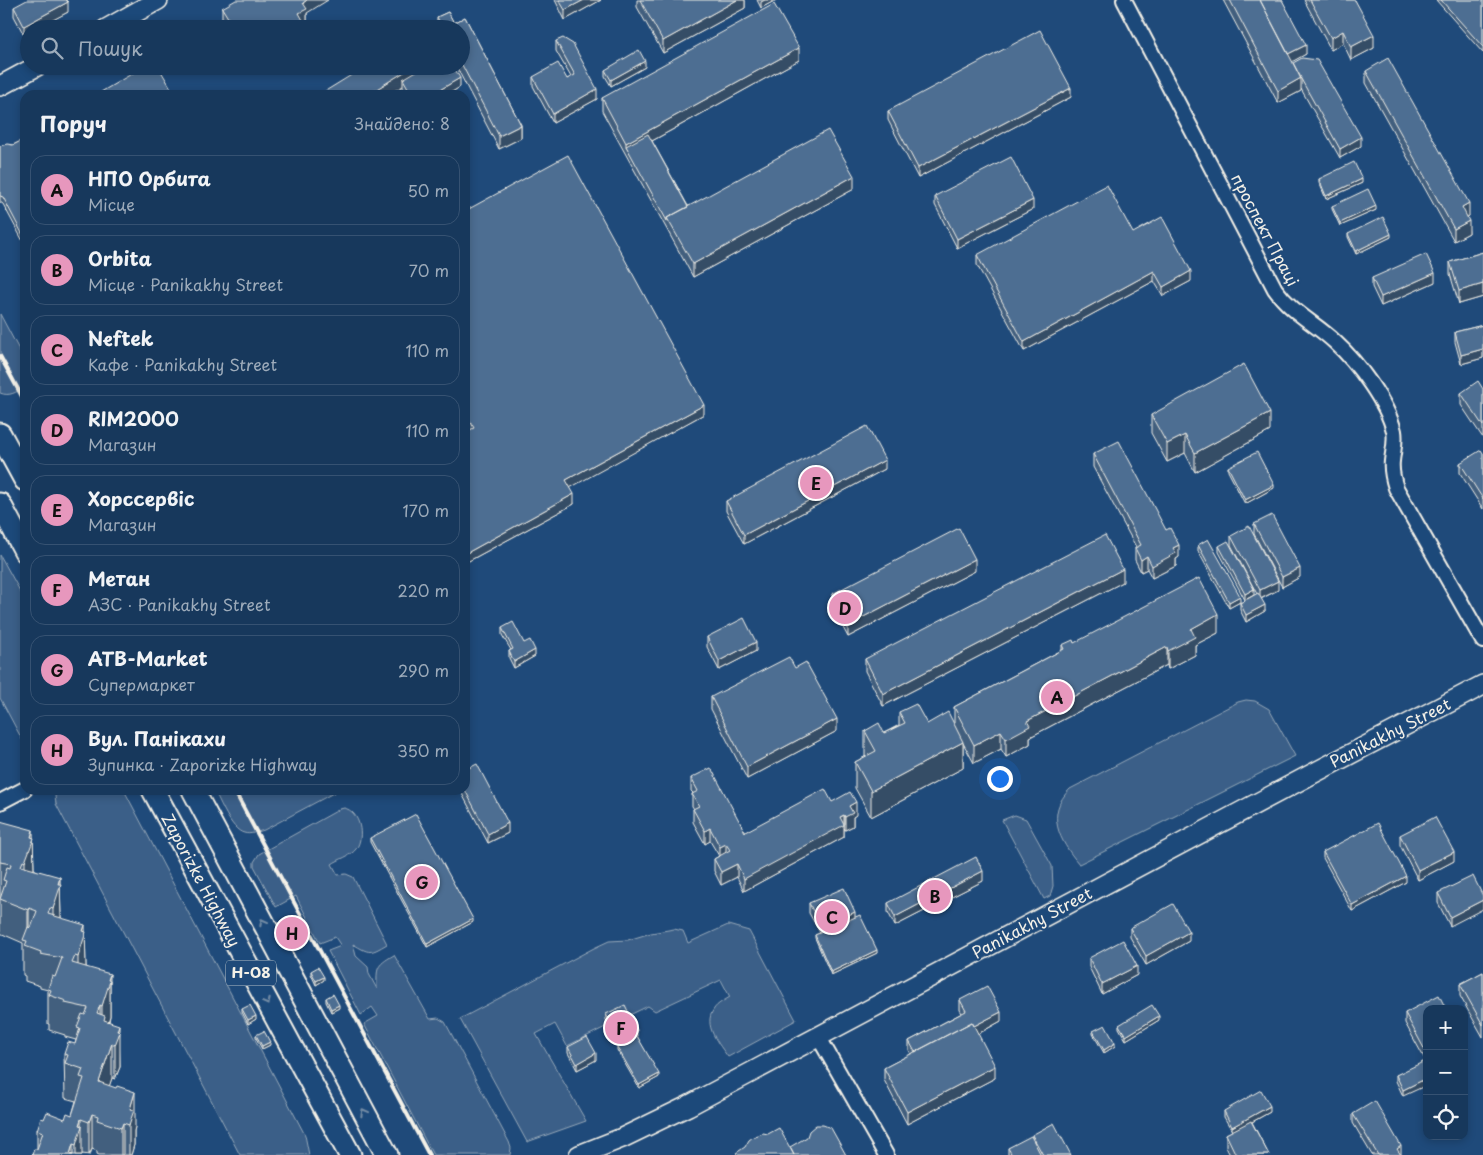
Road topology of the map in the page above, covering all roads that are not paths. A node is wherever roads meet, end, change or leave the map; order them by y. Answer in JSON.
{"nodes":[{"id":1,"x":158,"y":0,"type":"edge"},
{"id":2,"x":1124,"y":0,"type":"edge"},
{"id":3,"x":122,"y":20,"type":"edge"},
{"id":4,"x":20,"y":75,"type":"edge"},
{"id":5,"x":0,"y":86,"type":"edge"},
{"id":6,"x":0,"y":434,"type":"edge"},
{"id":7,"x":20,"y":471,"type":"edge"},
{"id":8,"x":0,"y":504,"type":"edge"},
{"id":9,"x":20,"y":542,"type":"edge"},
{"id":10,"x":1483,"y":641,"type":"edge"},
{"id":11,"x":1483,"y":685,"type":"edge"},
{"id":12,"x":20,"y":792,"type":"edge"},
{"id":13,"x":156,"y":795,"type":"edge"},
{"id":14,"x":195,"y":795,"type":"edge"},
{"id":15,"x":0,"y":802,"type":"edge"},
{"id":16,"x":818,"y":1036,"type":"junction"},
{"id":17,"x":350,"y":1155,"type":"edge"},
{"id":18,"x":387,"y":1155,"type":"edge"},
{"id":19,"x":579,"y":1155,"type":"edge"},
{"id":20,"x":886,"y":1155,"type":"edge"}],
"edges":[{"from":1,"to":3,"type":"street"},
{"from":2,"to":10,"type":"street","name":"проспект Праці"},
{"from":4,"to":5,"type":"street"},
{"from":6,"to":7,"type":"main road"},
{"from":8,"to":9,"type":"main road"},
{"from":11,"to":16,"type":"street","name":"Panikakhy Street"},
{"from":12,"to":15,"type":"street"},
{"from":13,"to":17,"type":"main road","name":"Zaporizke Highway","number":"Н-08","one_way":true},
{"from":18,"to":14,"type":"main road","number":"Н-08","one_way":true},
{"from":16,"to":19,"type":"street","name":"Panikakhy Street"},
{"from":16,"to":20,"type":"street"}]}
